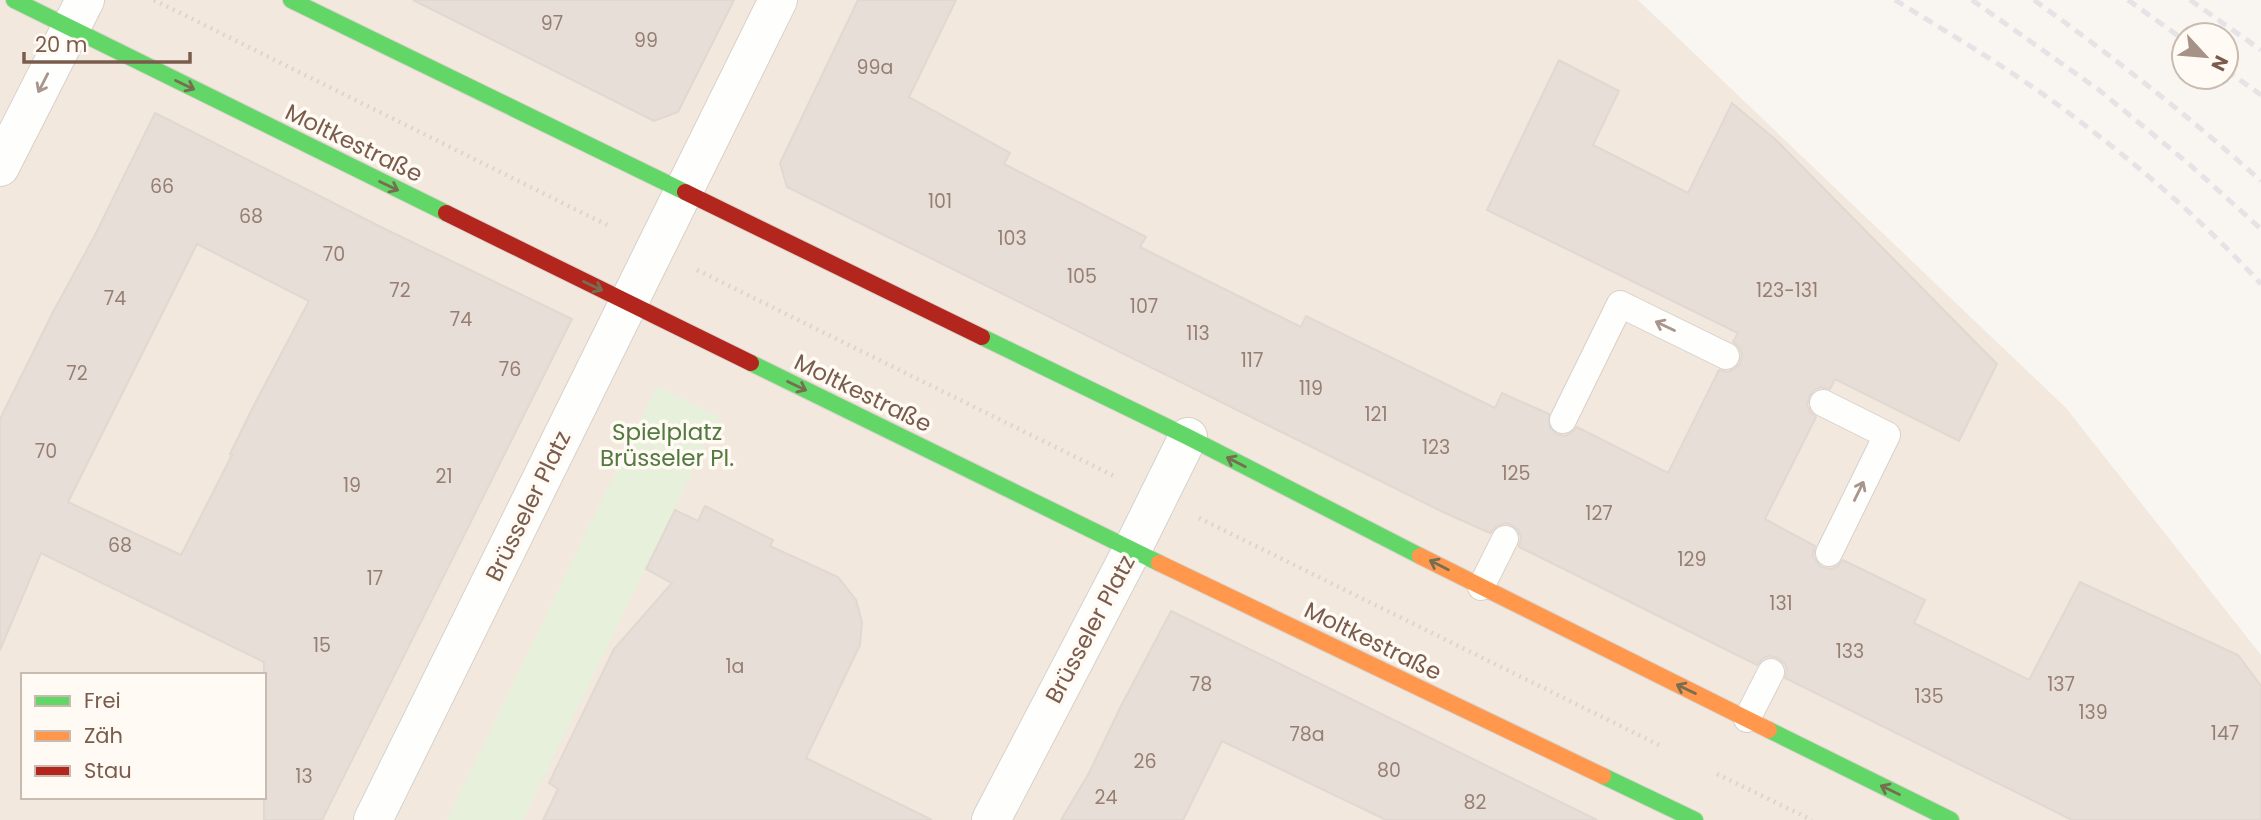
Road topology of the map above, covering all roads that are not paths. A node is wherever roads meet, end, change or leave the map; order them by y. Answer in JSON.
{"nodes":[{"id":1,"x":14,"y":0,"type":"edge"},
{"id":2,"x":291,"y":0,"type":"edge"},
{"id":3,"x":779,"y":0,"type":"edge"},
{"id":4,"x":78,"y":14,"type":"edge"},
{"id":5,"x":0,"y":167,"type":"edge"},
{"id":6,"x":685,"y":192,"type":"junction"},
{"id":7,"x":628,"y":303,"type":"junction"},
{"id":8,"x":1726,"y":356,"type":"dead end"},
{"id":9,"x":1823,"y":403,"type":"dead end"},
{"id":10,"x":1563,"y":420,"type":"dead end"},
{"id":11,"x":1188,"y":437,"type":"junction"},
{"id":12,"x":1505,"y":540,"type":"dead end"},
{"id":13,"x":1132,"y":550,"type":"junction"},
{"id":14,"x":1829,"y":553,"type":"dead end"},
{"id":15,"x":1480,"y":587,"type":"junction"},
{"id":16,"x":1771,"y":672,"type":"dead end"},
{"id":17,"x":1747,"y":719,"type":"junction"},
{"id":18,"x":373,"y":820,"type":"edge"},
{"id":19,"x":991,"y":820,"type":"edge"},
{"id":20,"x":1695,"y":820,"type":"edge"},
{"id":21,"x":1951,"y":820,"type":"edge"}],
"edges":[{"from":1,"to":4,"type":"street","name":"Moltkestraße"},
{"from":2,"to":6,"type":"street"},
{"from":3,"to":6,"type":"street","name":"Brüsseler Platz"},
{"from":4,"to":5,"type":"street","one_way":true},
{"from":4,"to":7,"type":"street","name":"Moltkestraße","one_way":true},
{"from":6,"to":7,"type":"street","name":"Brüsseler Platz"},
{"from":6,"to":11,"type":"street"},
{"from":7,"to":13,"type":"street","name":"Moltkestraße","one_way":true},
{"from":7,"to":18,"type":"street","name":"Brüsseler Platz"},
{"from":8,"to":10,"type":"lane","one_way":true},
{"from":14,"to":9,"type":"lane","one_way":true},
{"from":11,"to":13,"type":"street","name":"Brüsseler Platz"},
{"from":15,"to":11,"type":"street","one_way":true},
{"from":12,"to":15,"type":"lane"},
{"from":13,"to":19,"type":"street","name":"Brüsseler Platz"},
{"from":13,"to":20,"type":"street","name":"Moltkestraße"},
{"from":17,"to":15,"type":"street","one_way":true},
{"from":16,"to":17,"type":"lane"},
{"from":21,"to":17,"type":"street","one_way":true}]}
